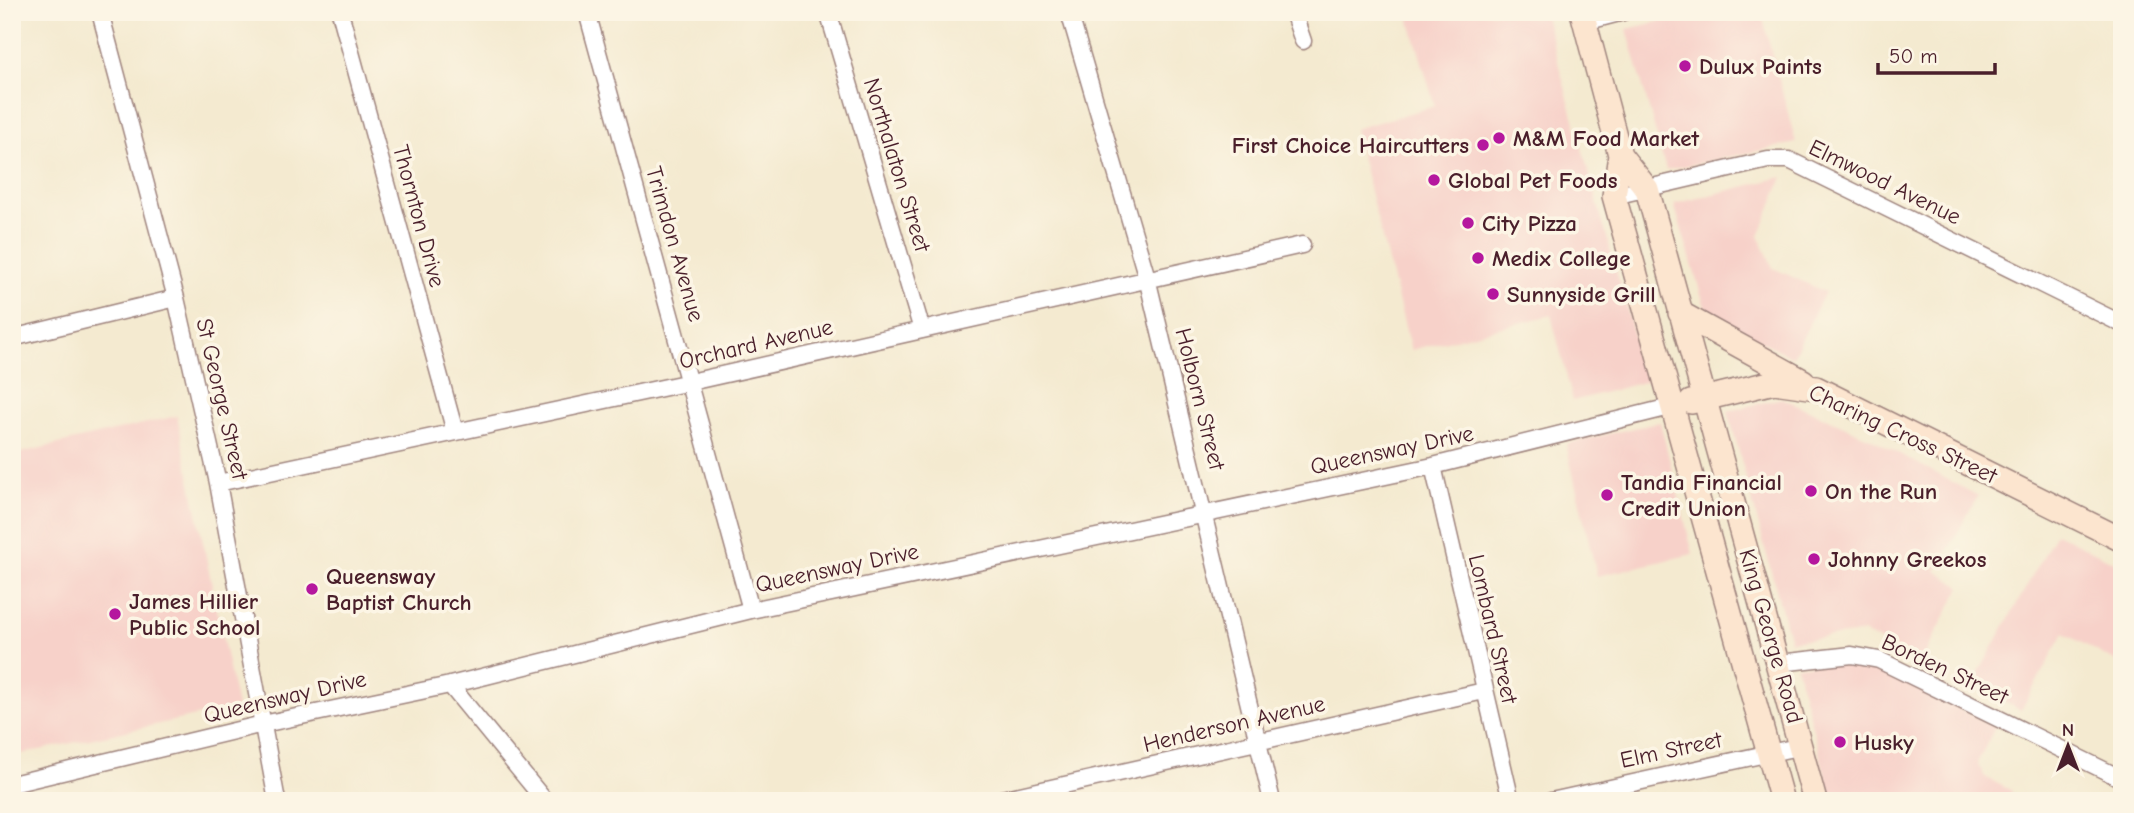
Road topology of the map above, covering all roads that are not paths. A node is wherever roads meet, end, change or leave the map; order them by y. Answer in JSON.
{"nodes":[{"id":1,"x":100,"y":12,"type":"edge"},
{"id":2,"x":340,"y":12,"type":"edge"},
{"id":3,"x":587,"y":12,"type":"edge"},
{"id":4,"x":828,"y":12,"type":"edge"},
{"id":5,"x":1069,"y":12,"type":"edge"},
{"id":6,"x":1293,"y":12,"type":"edge"},
{"id":7,"x":1623,"y":12,"type":"edge"},
{"id":8,"x":1583,"y":17,"type":"edge"},
{"id":9,"x":1303,"y":41,"type":"dead end"},
{"id":10,"x":1620,"y":155,"type":"junction"},
{"id":11,"x":1647,"y":189,"type":"junction"},
{"id":12,"x":1614,"y":196,"type":"junction"},
{"id":13,"x":1302,"y":244,"type":"dead end"},
{"id":14,"x":1147,"y":278,"type":"junction"},
{"id":15,"x":176,"y":298,"type":"junction"},
{"id":16,"x":1680,"y":313,"type":"junction"},
{"id":17,"x":2122,"y":324,"type":"edge"},
{"id":18,"x":922,"y":330,"type":"junction"},
{"id":19,"x":12,"y":338,"type":"edge"},
{"id":20,"x":690,"y":382,"type":"junction"},
{"id":21,"x":1816,"y":388,"type":"junction"},
{"id":22,"x":1704,"y":399,"type":"junction"},
{"id":23,"x":1674,"y":406,"type":"junction"},
{"id":24,"x":455,"y":432,"type":"junction"},
{"id":25,"x":1433,"y":466,"type":"junction"},
{"id":26,"x":218,"y":483,"type":"junction"},
{"id":27,"x":1204,"y":513,"type":"junction"},
{"id":28,"x":2122,"y":540,"type":"edge"},
{"id":29,"x":751,"y":610,"type":"junction"},
{"id":30,"x":1779,"y":663,"type":"junction"},
{"id":31,"x":450,"y":685,"type":"junction"},
{"id":32,"x":1484,"y":691,"type":"junction"},
{"id":33,"x":263,"y":724,"type":"junction"},
{"id":34,"x":1260,"y":743,"type":"junction"},
{"id":35,"x":1802,"y":746,"type":"junction"},
{"id":36,"x":1768,"y":752,"type":"junction"},
{"id":37,"x":2122,"y":779,"type":"edge"},
{"id":38,"x":12,"y":784,"type":"edge"},
{"id":39,"x":277,"y":801,"type":"edge"},
{"id":40,"x":545,"y":801,"type":"edge"},
{"id":41,"x":993,"y":801,"type":"edge"},
{"id":42,"x":1272,"y":801,"type":"edge"},
{"id":43,"x":1511,"y":801,"type":"edge"},
{"id":44,"x":1550,"y":801,"type":"edge"},
{"id":45,"x":1782,"y":801,"type":"edge"},
{"id":46,"x":1815,"y":801,"type":"edge"}],
"edges":[{"from":1,"to":15,"type":"street","name":"St George Street"},
{"from":2,"to":24,"type":"street","name":"Thornton Drive"},
{"from":3,"to":20,"type":"street","name":"Trimdon Avenue"},
{"from":4,"to":18,"type":"street","name":"Northalaton Street"},
{"from":5,"to":14,"type":"street","name":"Holborn Street"},
{"from":6,"to":9,"type":"street"},
{"from":7,"to":8,"type":"street"},
{"from":8,"to":10,"type":"main road","name":"King George Road"},
{"from":10,"to":11,"type":"main road","name":"King George Road"},
{"from":10,"to":12,"type":"main road","name":"King George Road"},
{"from":11,"to":12,"type":"street","name":"Elmwood Avenue"},
{"from":11,"to":16,"type":"main road","name":"King George Road"},
{"from":11,"to":17,"type":"street","name":"Elmwood Avenue"},
{"from":12,"to":23,"type":"main road","name":"King George Road"},
{"from":13,"to":14,"type":"street","name":"Orchard Avenue"},
{"from":14,"to":18,"type":"street","name":"Orchard Avenue"},
{"from":14,"to":27,"type":"street","name":"Holborn Street"},
{"from":15,"to":19,"type":"street"},
{"from":15,"to":26,"type":"street","name":"St George Street"},
{"from":16,"to":21,"type":"main road"},
{"from":16,"to":22,"type":"main road","name":"King George Road"},
{"from":18,"to":20,"type":"street","name":"Orchard Avenue"},
{"from":20,"to":24,"type":"street","name":"Orchard Avenue"},
{"from":20,"to":29,"type":"street","name":"Trimdon Avenue"},
{"from":21,"to":22,"type":"main road","name":"Charing Cross Street"},
{"from":21,"to":28,"type":"main road","name":"Charing Cross Street"},
{"from":22,"to":23,"type":"main road","name":"Charing Cross Street"},
{"from":22,"to":30,"type":"main road","name":"King George Road"},
{"from":23,"to":25,"type":"street","name":"Queensway Drive"},
{"from":23,"to":36,"type":"main road","name":"King George Road"},
{"from":24,"to":26,"type":"street","name":"Orchard Avenue"},
{"from":25,"to":27,"type":"street","name":"Queensway Drive"},
{"from":25,"to":32,"type":"street","name":"Lombard Street"},
{"from":26,"to":33,"type":"street","name":"St George Street"},
{"from":27,"to":29,"type":"street","name":"Queensway Drive"},
{"from":27,"to":34,"type":"street","name":"Holborn Street"},
{"from":29,"to":31,"type":"street","name":"Queensway Drive"},
{"from":30,"to":35,"type":"main road","name":"King George Road"},
{"from":30,"to":37,"type":"street","name":"Borden Street"},
{"from":31,"to":33,"type":"street","name":"Queensway Drive"},
{"from":31,"to":40,"type":"street"},
{"from":32,"to":34,"type":"street","name":"Henderson Avenue"},
{"from":32,"to":43,"type":"street","name":"Lombard Street"},
{"from":33,"to":38,"type":"street","name":"Queensway Drive"},
{"from":33,"to":39,"type":"street","name":"St George Street"},
{"from":34,"to":41,"type":"street","name":"Henderson Avenue"},
{"from":34,"to":42,"type":"street","name":"Holborn Street"},
{"from":35,"to":36,"type":"street","name":"Elm Street"},
{"from":35,"to":46,"type":"main road","name":"King George Road"},
{"from":36,"to":44,"type":"street","name":"Elm Street"},
{"from":36,"to":45,"type":"main road","name":"King George Road"}]}
